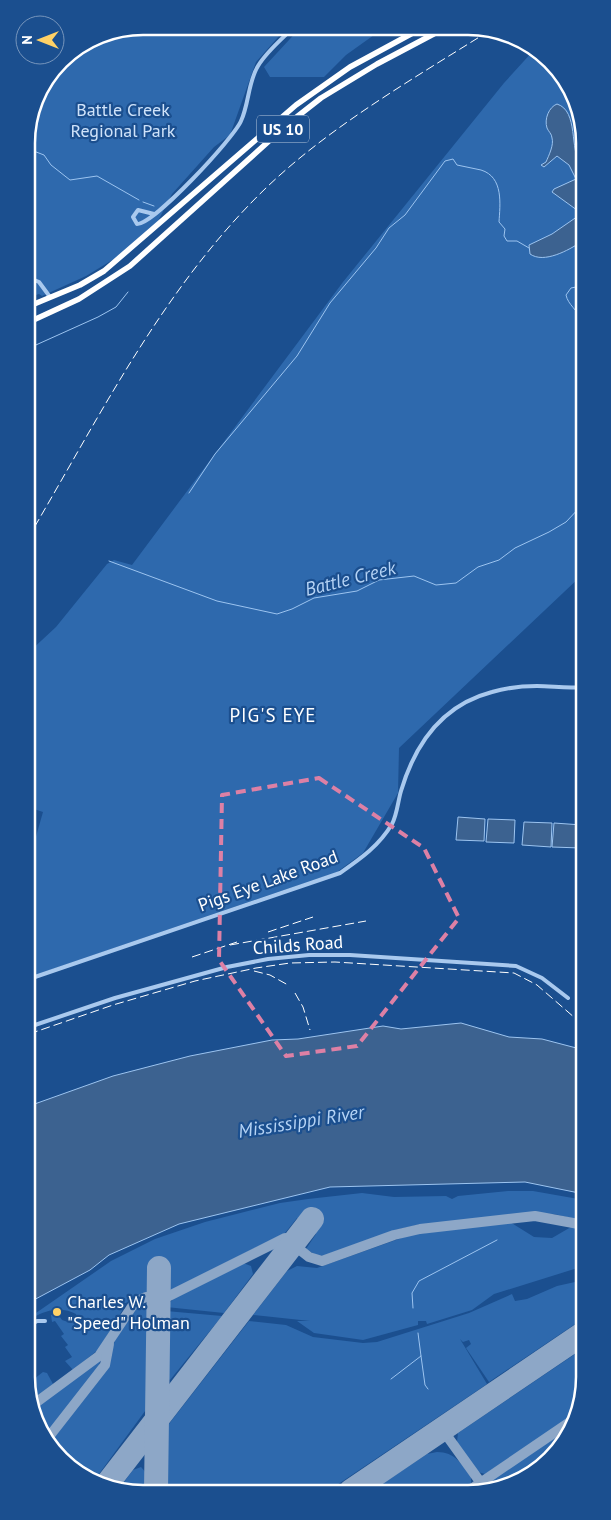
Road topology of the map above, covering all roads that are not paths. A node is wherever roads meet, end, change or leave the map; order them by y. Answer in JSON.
{"nodes":[{"id":1,"x":286,"y":35,"type":"edge"},
{"id":2,"x":409,"y":35,"type":"edge"},
{"id":3,"x":432,"y":35,"type":"edge"},
{"id":4,"x":154,"y":214,"type":"junction"},
{"id":5,"x":35,"y":280,"type":"edge"},
{"id":6,"x":50,"y":297,"type":"junction"},
{"id":7,"x":35,"y":304,"type":"edge"},
{"id":8,"x":35,"y":319,"type":"edge"},
{"id":9,"x":576,"y":687,"type":"edge"},
{"id":10,"x":35,"y":977,"type":"edge"},
{"id":11,"x":568,"y":998,"type":"dead end"},
{"id":12,"x":35,"y":1025,"type":"edge"},
{"id":13,"x":45,"y":1321,"type":"dead end"},
{"id":14,"x":35,"y":1322,"type":"edge"}],
"edges":[{"from":1,"to":4,"type":"street"},
{"from":2,"to":6,"type":"highway","number":"US 10"},
{"from":3,"to":8,"type":"highway","number":"US 10"},
{"from":4,"to":4,"type":"street"},
{"from":5,"to":6,"type":"street"},
{"from":6,"to":7,"type":"highway","number":"US 10"},
{"from":9,"to":10,"type":"street","name":"Pigs Eye Lake Road"},
{"from":11,"to":12,"type":"street","name":"Childs Road"},
{"from":13,"to":14,"type":"street"}]}
